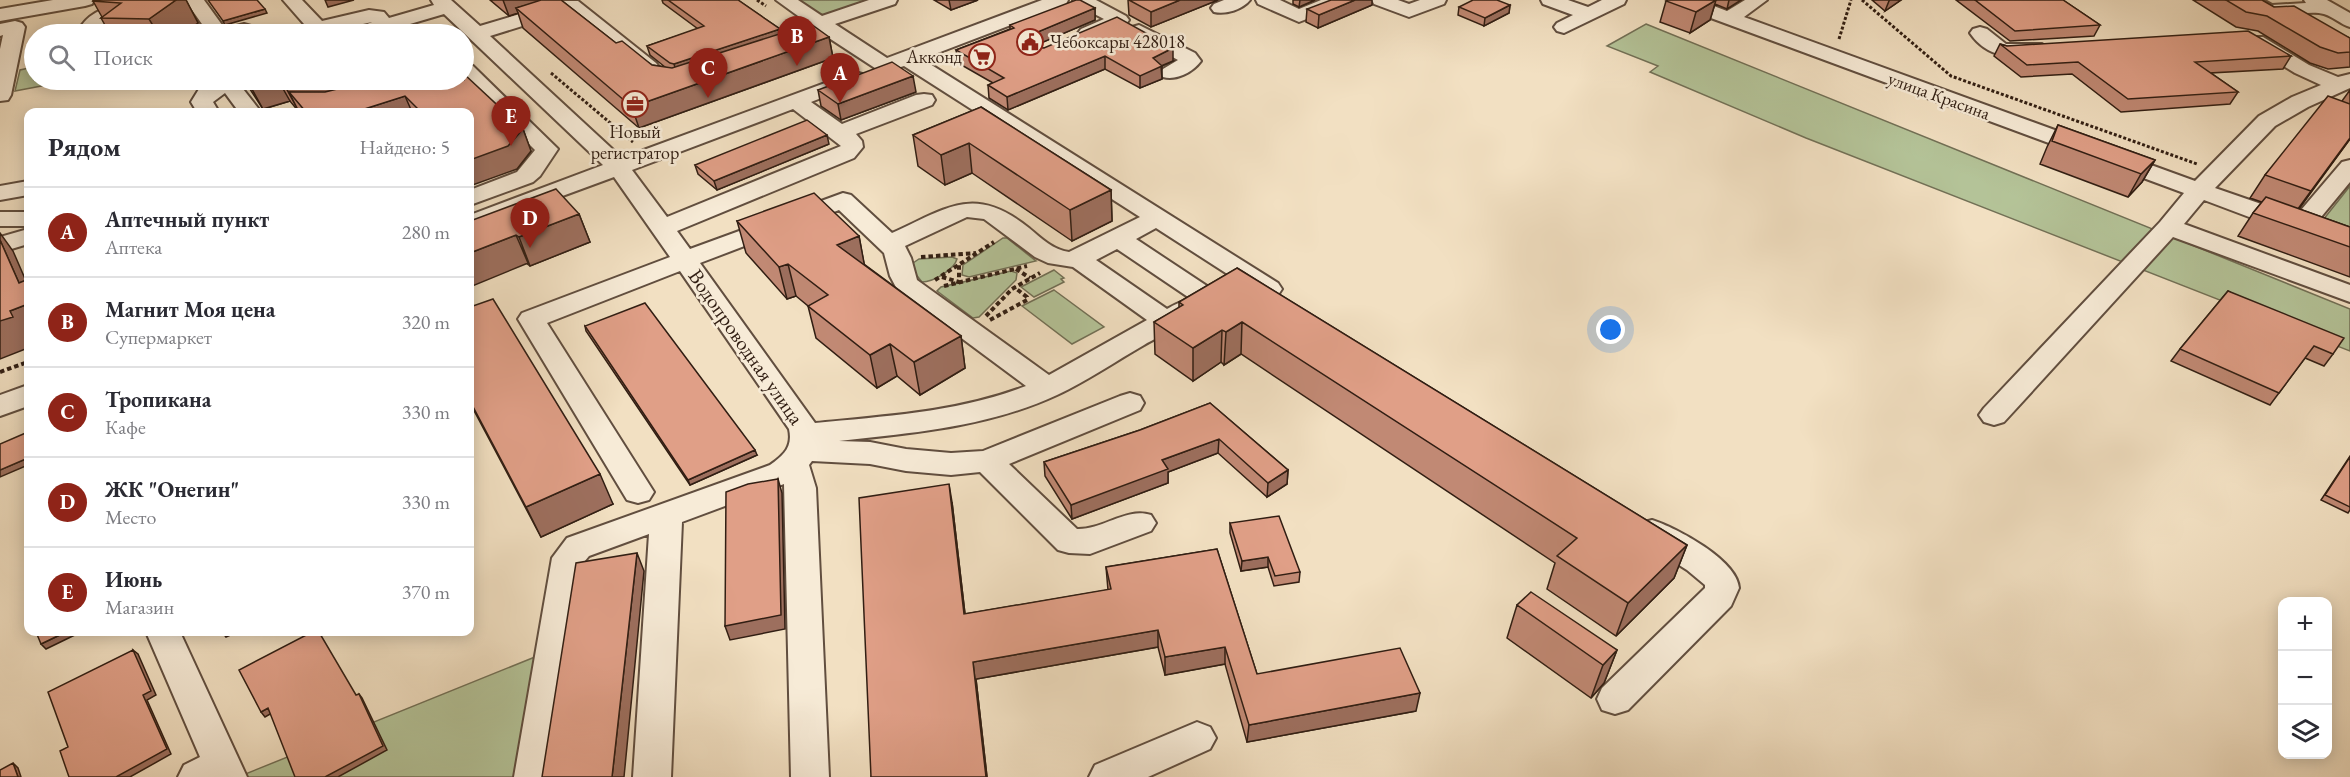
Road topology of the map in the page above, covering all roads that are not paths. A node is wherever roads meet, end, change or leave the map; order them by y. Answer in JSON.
{"nodes":[{"id":1,"x":157,"y":0,"type":"edge"},
{"id":2,"x":194,"y":0,"type":"edge"},
{"id":3,"x":292,"y":0,"type":"edge"},
{"id":4,"x":785,"y":0,"type":"edge"},
{"id":5,"x":888,"y":0,"type":"edge"},
{"id":6,"x":1083,"y":0,"type":"edge"},
{"id":7,"x":1241,"y":0,"type":"edge"},
{"id":8,"x":1265,"y":0,"type":"edge"},
{"id":9,"x":1338,"y":0,"type":"edge"},
{"id":10,"x":1381,"y":0,"type":"edge"},
{"id":11,"x":1437,"y":0,"type":"edge"},
{"id":12,"x":1550,"y":0,"type":"edge"},
{"id":13,"x":1617,"y":0,"type":"edge"},
{"id":14,"x":1680,"y":0,"type":"edge"},
{"id":15,"x":1758,"y":0,"type":"edge"},
{"id":16,"x":2249,"y":0,"type":"edge"},
{"id":17,"x":74,"y":1,"type":"edge"},
{"id":18,"x":1051,"y":1,"type":"edge"},
{"id":19,"x":579,"y":2,"type":"edge"},
{"id":20,"x":133,"y":3,"type":"edge"},
{"id":21,"x":447,"y":3,"type":"edge"},
{"id":22,"x":2320,"y":4,"type":"edge"},
{"id":23,"x":1221,"y":8,"type":"dead end"},
{"id":24,"x":1588,"y":14,"type":"junction"},
{"id":25,"x":0,"y":15,"type":"edge"},
{"id":26,"x":1729,"y":18,"type":"junction"},
{"id":27,"x":1119,"y":20,"type":"junction"},
{"id":28,"x":2350,"y":21,"type":"edge"},
{"id":29,"x":92,"y":24,"type":"edge"},
{"id":30,"x":212,"y":24,"type":"edge"},
{"id":31,"x":314,"y":24,"type":"edge"},
{"id":32,"x":335,"y":24,"type":"edge"},
{"id":33,"x":385,"y":24,"type":"edge"},
{"id":34,"x":389,"y":24,"type":"edge"},
{"id":35,"x":467,"y":24,"type":"edge"},
{"id":36,"x":825,"y":27,"type":"junction"},
{"id":37,"x":1564,"y":27,"type":"dead end"},
{"id":38,"x":0,"y":30,"type":"edge"},
{"id":39,"x":1980,"y":33,"type":"dead end"},
{"id":40,"x":476,"y":34,"type":"joint"},
{"id":41,"x":2241,"y":35,"type":"edge"},
{"id":42,"x":1068,"y":41,"type":"edge"},
{"id":43,"x":2058,"y":46,"type":"edge"},
{"id":44,"x":768,"y":53,"type":"edge"},
{"id":45,"x":503,"y":59,"type":"junction"},
{"id":46,"x":896,"y":62,"type":"junction"},
{"id":47,"x":474,"y":67,"type":"edge"},
{"id":48,"x":1170,"y":73,"type":"dead end"},
{"id":49,"x":474,"y":79,"type":"edge"},
{"id":50,"x":666,"y":80,"type":"edge"},
{"id":51,"x":2344,"y":82,"type":"edge"},
{"id":52,"x":214,"y":90,"type":"edge"},
{"id":53,"x":234,"y":90,"type":"edge"},
{"id":54,"x":0,"y":95,"type":"edge"},
{"id":55,"x":794,"y":100,"type":"junction"},
{"id":56,"x":924,"y":100,"type":"dead end"},
{"id":57,"x":2300,"y":102,"type":"junction"},
{"id":58,"x":206,"y":108,"type":"edge"},
{"id":59,"x":247,"y":108,"type":"edge"},
{"id":60,"x":2330,"y":115,"type":"edge"},
{"id":61,"x":840,"y":133,"type":"junction"},
{"id":62,"x":618,"y":166,"type":"junction"},
{"id":63,"x":2350,"y":167,"type":"edge"},
{"id":64,"x":24,"y":189,"type":"edge"},
{"id":65,"x":2199,"y":191,"type":"junction"},
{"id":66,"x":0,"y":193,"type":"edge"},
{"id":67,"x":474,"y":196,"type":"edge"},
{"id":68,"x":1157,"y":218,"type":"junction"},
{"id":69,"x":0,"y":219,"type":"edge"},
{"id":70,"x":24,"y":219,"type":"edge"},
{"id":71,"x":474,"y":222,"type":"edge"},
{"id":72,"x":2169,"y":227,"type":"junction"},
{"id":73,"x":662,"y":228,"type":"junction"},
{"id":74,"x":1117,"y":238,"type":"junction"},
{"id":75,"x":894,"y":251,"type":"junction"},
{"id":76,"x":1066,"y":259,"type":"junction"},
{"id":77,"x":685,"y":261,"type":"junction"},
{"id":78,"x":1247,"y":275,"type":"junction"},
{"id":79,"x":2350,"y":294,"type":"edge"},
{"id":80,"x":1207,"y":298,"type":"junction"},
{"id":81,"x":1288,"y":300,"type":"edge"},
{"id":82,"x":1167,"y":321,"type":"junction"},
{"id":83,"x":1048,"y":388,"type":"junction"},
{"id":84,"x":24,"y":397,"type":"edge"},
{"id":85,"x":1130,"y":403,"type":"dead end"},
{"id":86,"x":0,"y":406,"type":"edge"},
{"id":87,"x":1994,"y":415,"type":"dead end"},
{"id":88,"x":801,"y":449,"type":"junction"},
{"id":89,"x":987,"y":461,"type":"junction"},
{"id":90,"x":638,"y":492,"type":"dead end"},
{"id":91,"x":666,"y":515,"type":"junction"},
{"id":92,"x":1631,"y":518,"type":"edge"},
{"id":93,"x":1140,"y":523,"type":"dead end"},
{"id":94,"x":165,"y":636,"type":"edge"},
{"id":95,"x":1615,"y":699,"type":"dead end"},
{"id":96,"x":1197,"y":738,"type":"dead end"},
{"id":97,"x":216,"y":773,"type":"edge"},
{"id":98,"x":533,"y":777,"type":"edge"},
{"id":99,"x":652,"y":777,"type":"edge"},
{"id":100,"x":810,"y":777,"type":"edge"},
{"id":101,"x":1108,"y":777,"type":"edge"}],
"edges":[{"from":1,"to":20,"type":"street"},
{"from":2,"to":30,"type":"street"},
{"from":3,"to":31,"type":"street"},
{"from":4,"to":36,"type":"street"},
{"from":5,"to":36,"type":"street"},
{"from":6,"to":27,"type":"street"},
{"from":7,"to":23,"type":"street"},
{"from":8,"to":9,"type":"street"},
{"from":10,"to":11,"type":"street"},
{"from":12,"to":24,"type":"street"},
{"from":13,"to":24,"type":"street"},
{"from":14,"to":26,"type":"street","name":"улица Красина"},
{"from":15,"to":26,"type":"street"},
{"from":16,"to":22,"type":"street"},
{"from":17,"to":25,"type":"street"},
{"from":18,"to":46,"type":"street"},
{"from":19,"to":40,"type":"street"},
{"from":19,"to":50,"type":"street"},
{"from":20,"to":29,"type":"street"},
{"from":21,"to":34,"type":"street"},
{"from":21,"to":35,"type":"street","name":"Водопроводная улица"},
{"from":22,"to":28,"type":"street"},
{"from":24,"to":37,"type":"street"},
{"from":26,"to":65,"type":"street","name":"улица Красина"},
{"from":27,"to":42,"type":"street"},
{"from":27,"to":48,"type":"street"},
{"from":32,"to":33,"type":"street"},
{"from":36,"to":44,"type":"street"},
{"from":36,"to":46,"type":"street"},
{"from":38,"to":54,"type":"street"},
{"from":39,"to":43,"type":"street"},
{"from":40,"to":45,"type":"street","name":"Водопроводная улица"},
{"from":41,"to":51,"type":"street"},
{"from":45,"to":47,"type":"street"},
{"from":45,"to":62,"type":"street","name":"Водопроводная улица"},
{"from":46,"to":55,"type":"street"},
{"from":46,"to":68,"type":"street"},
{"from":49,"to":67,"type":"street"},
{"from":51,"to":57,"type":"street"},
{"from":52,"to":58,"type":"street"},
{"from":53,"to":59,"type":"street"},
{"from":55,"to":61,"type":"street"},
{"from":55,"to":62,"type":"street"},
{"from":56,"to":61,"type":"street"},
{"from":57,"to":60,"type":"street"},
{"from":57,"to":65,"type":"street"},
{"from":61,"to":73,"type":"street"},
{"from":62,"to":71,"type":"street"},
{"from":62,"to":73,"type":"street","name":"Водопроводная улица"},
{"from":63,"to":65,"type":"street","name":"улица Красина"},
{"from":64,"to":66,"type":"street"},
{"from":65,"to":72,"type":"street"},
{"from":68,"to":74,"type":"street"},
{"from":68,"to":78,"type":"street"},
{"from":69,"to":70,"type":"street"},
{"from":72,"to":79,"type":"street"},
{"from":72,"to":87,"type":"street"},
{"from":73,"to":77,"type":"street","name":"Водопроводная улица"},
{"from":74,"to":76,"type":"street"},
{"from":74,"to":80,"type":"street"},
{"from":75,"to":76,"type":"street"},
{"from":75,"to":77,"type":"street"},
{"from":75,"to":83,"type":"street"},
{"from":76,"to":82,"type":"street"},
{"from":77,"to":88,"type":"street","name":"Водопроводная улица"},
{"from":77,"to":90,"type":"street"},
{"from":78,"to":80,"type":"street"},
{"from":78,"to":81,"type":"street"},
{"from":80,"to":82,"type":"street"},
{"from":82,"to":83,"type":"street"},
{"from":83,"to":88,"type":"street"},
{"from":84,"to":86,"type":"street"},
{"from":85,"to":89,"type":"street"},
{"from":88,"to":89,"type":"street"},
{"from":88,"to":91,"type":"street"},
{"from":88,"to":100,"type":"street","name":"Водопроводная улица"},
{"from":89,"to":93,"type":"street"},
{"from":91,"to":98,"type":"street"},
{"from":91,"to":99,"type":"street"},
{"from":92,"to":95,"type":"street"},
{"from":94,"to":97,"type":"street"},
{"from":96,"to":101,"type":"street"}]}
